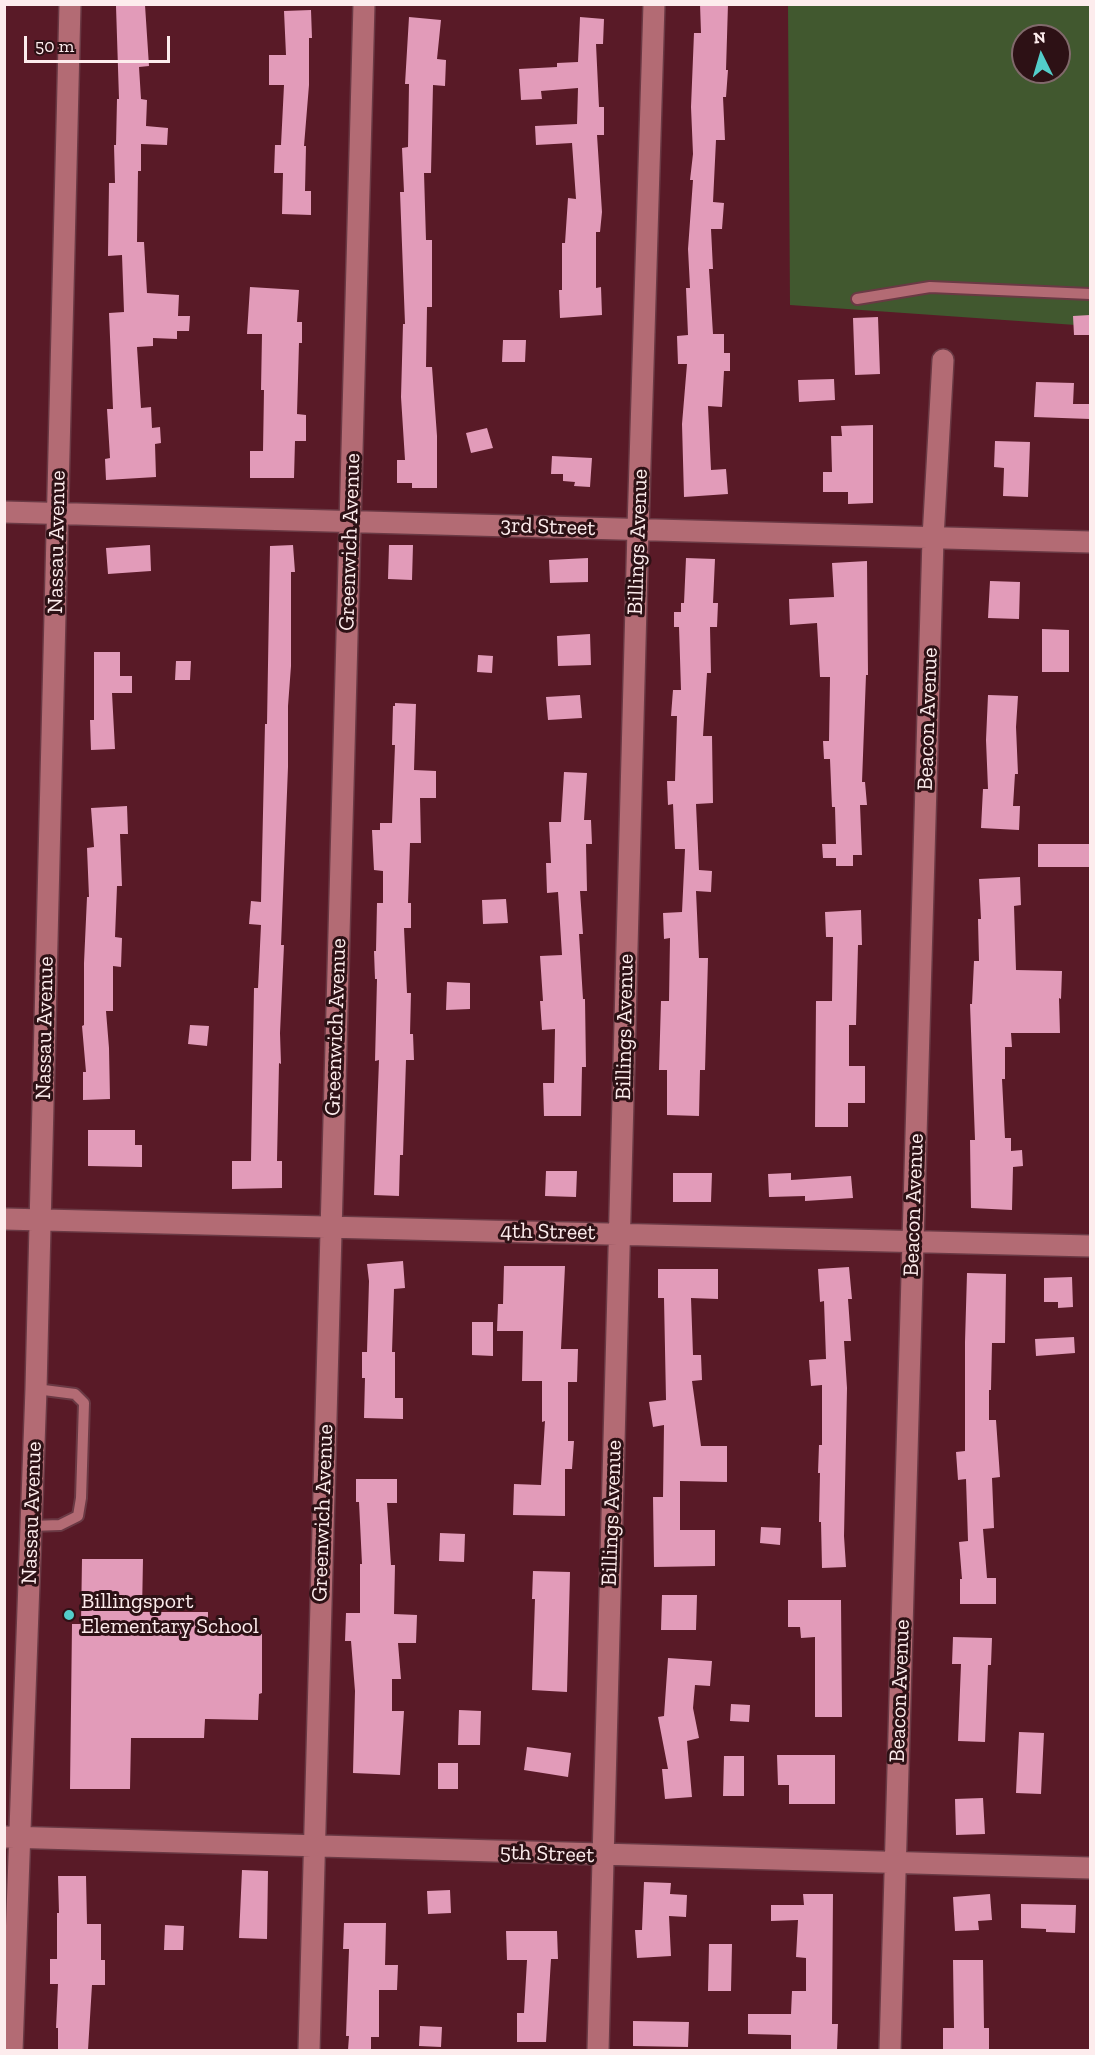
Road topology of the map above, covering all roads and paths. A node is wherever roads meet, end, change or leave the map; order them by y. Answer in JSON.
{"nodes":[{"id":1,"x":70,"y":4,"type":"edge"},
{"id":2,"x":364,"y":4,"type":"edge"},
{"id":3,"x":654,"y":4,"type":"edge"},
{"id":4,"x":1090,"y":294,"type":"edge"},
{"id":5,"x":857,"y":299,"type":"dead end"},
{"id":6,"x":943,"y":360,"type":"dead end"},
{"id":7,"x":4,"y":512,"type":"edge"},
{"id":8,"x":57,"y":513,"type":"junction"},
{"id":9,"x":350,"y":521,"type":"junction"},
{"id":10,"x":638,"y":529,"type":"junction"},
{"id":11,"x":933,"y":538,"type":"junction"},
{"id":12,"x":1090,"y":542,"type":"edge"},
{"id":13,"x":4,"y":1219,"type":"edge"},
{"id":14,"x":40,"y":1220,"type":"junction"},
{"id":15,"x":331,"y":1227,"type":"junction"},
{"id":16,"x":620,"y":1234,"type":"junction"},
{"id":17,"x":913,"y":1241,"type":"junction"},
{"id":18,"x":1090,"y":1246,"type":"edge"},
{"id":19,"x":36,"y":1389,"type":"junction"},
{"id":20,"x":31,"y":1526,"type":"junction"},
{"id":21,"x":12,"y":1838,"type":"edge"},
{"id":22,"x":314,"y":1846,"type":"junction"},
{"id":23,"x":603,"y":1855,"type":"junction"},
{"id":24,"x":895,"y":1861,"type":"junction"},
{"id":25,"x":1090,"y":1868,"type":"edge"},
{"id":26,"x":12,"y":2050,"type":"edge"},
{"id":27,"x":309,"y":2050,"type":"edge"},
{"id":28,"x":598,"y":2050,"type":"edge"},
{"id":29,"x":890,"y":2050,"type":"edge"}],
"edges":[{"from":1,"to":8,"type":"street","name":"Nassau Avenue"},
{"from":2,"to":9,"type":"street","name":"Greenwich Avenue"},
{"from":3,"to":10,"type":"street","name":"Billings Avenue"},
{"from":4,"to":5,"type":"lane"},
{"from":6,"to":11,"type":"street","name":"Beacon Avenue"},
{"from":7,"to":8,"type":"street","name":"3rd Street"},
{"from":8,"to":9,"type":"street","name":"3rd Street"},
{"from":8,"to":14,"type":"street","name":"Nassau Avenue"},
{"from":9,"to":10,"type":"street","name":"3rd Street"},
{"from":9,"to":15,"type":"street","name":"Greenwich Avenue"},
{"from":10,"to":11,"type":"street","name":"3rd Street"},
{"from":10,"to":16,"type":"street","name":"Billings Avenue"},
{"from":11,"to":12,"type":"street","name":"3rd Street"},
{"from":11,"to":17,"type":"street","name":"Beacon Avenue"},
{"from":13,"to":14,"type":"street","name":"4th Street"},
{"from":14,"to":15,"type":"street","name":"4th Street"},
{"from":14,"to":19,"type":"street","name":"Nassau Avenue"},
{"from":15,"to":16,"type":"street","name":"4th Street"},
{"from":15,"to":22,"type":"street","name":"Greenwich Avenue"},
{"from":16,"to":17,"type":"street","name":"4th Street"},
{"from":16,"to":23,"type":"street","name":"Billings Avenue"},
{"from":17,"to":18,"type":"street","name":"4th Street"},
{"from":17,"to":24,"type":"street","name":"Beacon Avenue"},
{"from":19,"to":20,"type":"street","name":"Nassau Avenue"},
{"from":19,"to":20,"type":"lane"},
{"from":20,"to":21,"type":"street","name":"Nassau Avenue"},
{"from":21,"to":22,"type":"street","name":"5th Street"},
{"from":21,"to":26,"type":"street","name":"Nassau Avenue"},
{"from":22,"to":23,"type":"street","name":"5th Street"},
{"from":22,"to":27,"type":"street","name":"Greenwich Avenue"},
{"from":23,"to":24,"type":"street","name":"5th Street"},
{"from":23,"to":28,"type":"street","name":"Billings Avenue"},
{"from":24,"to":25,"type":"street","name":"5th Street"},
{"from":24,"to":29,"type":"street","name":"Beacon Avenue"}]}
